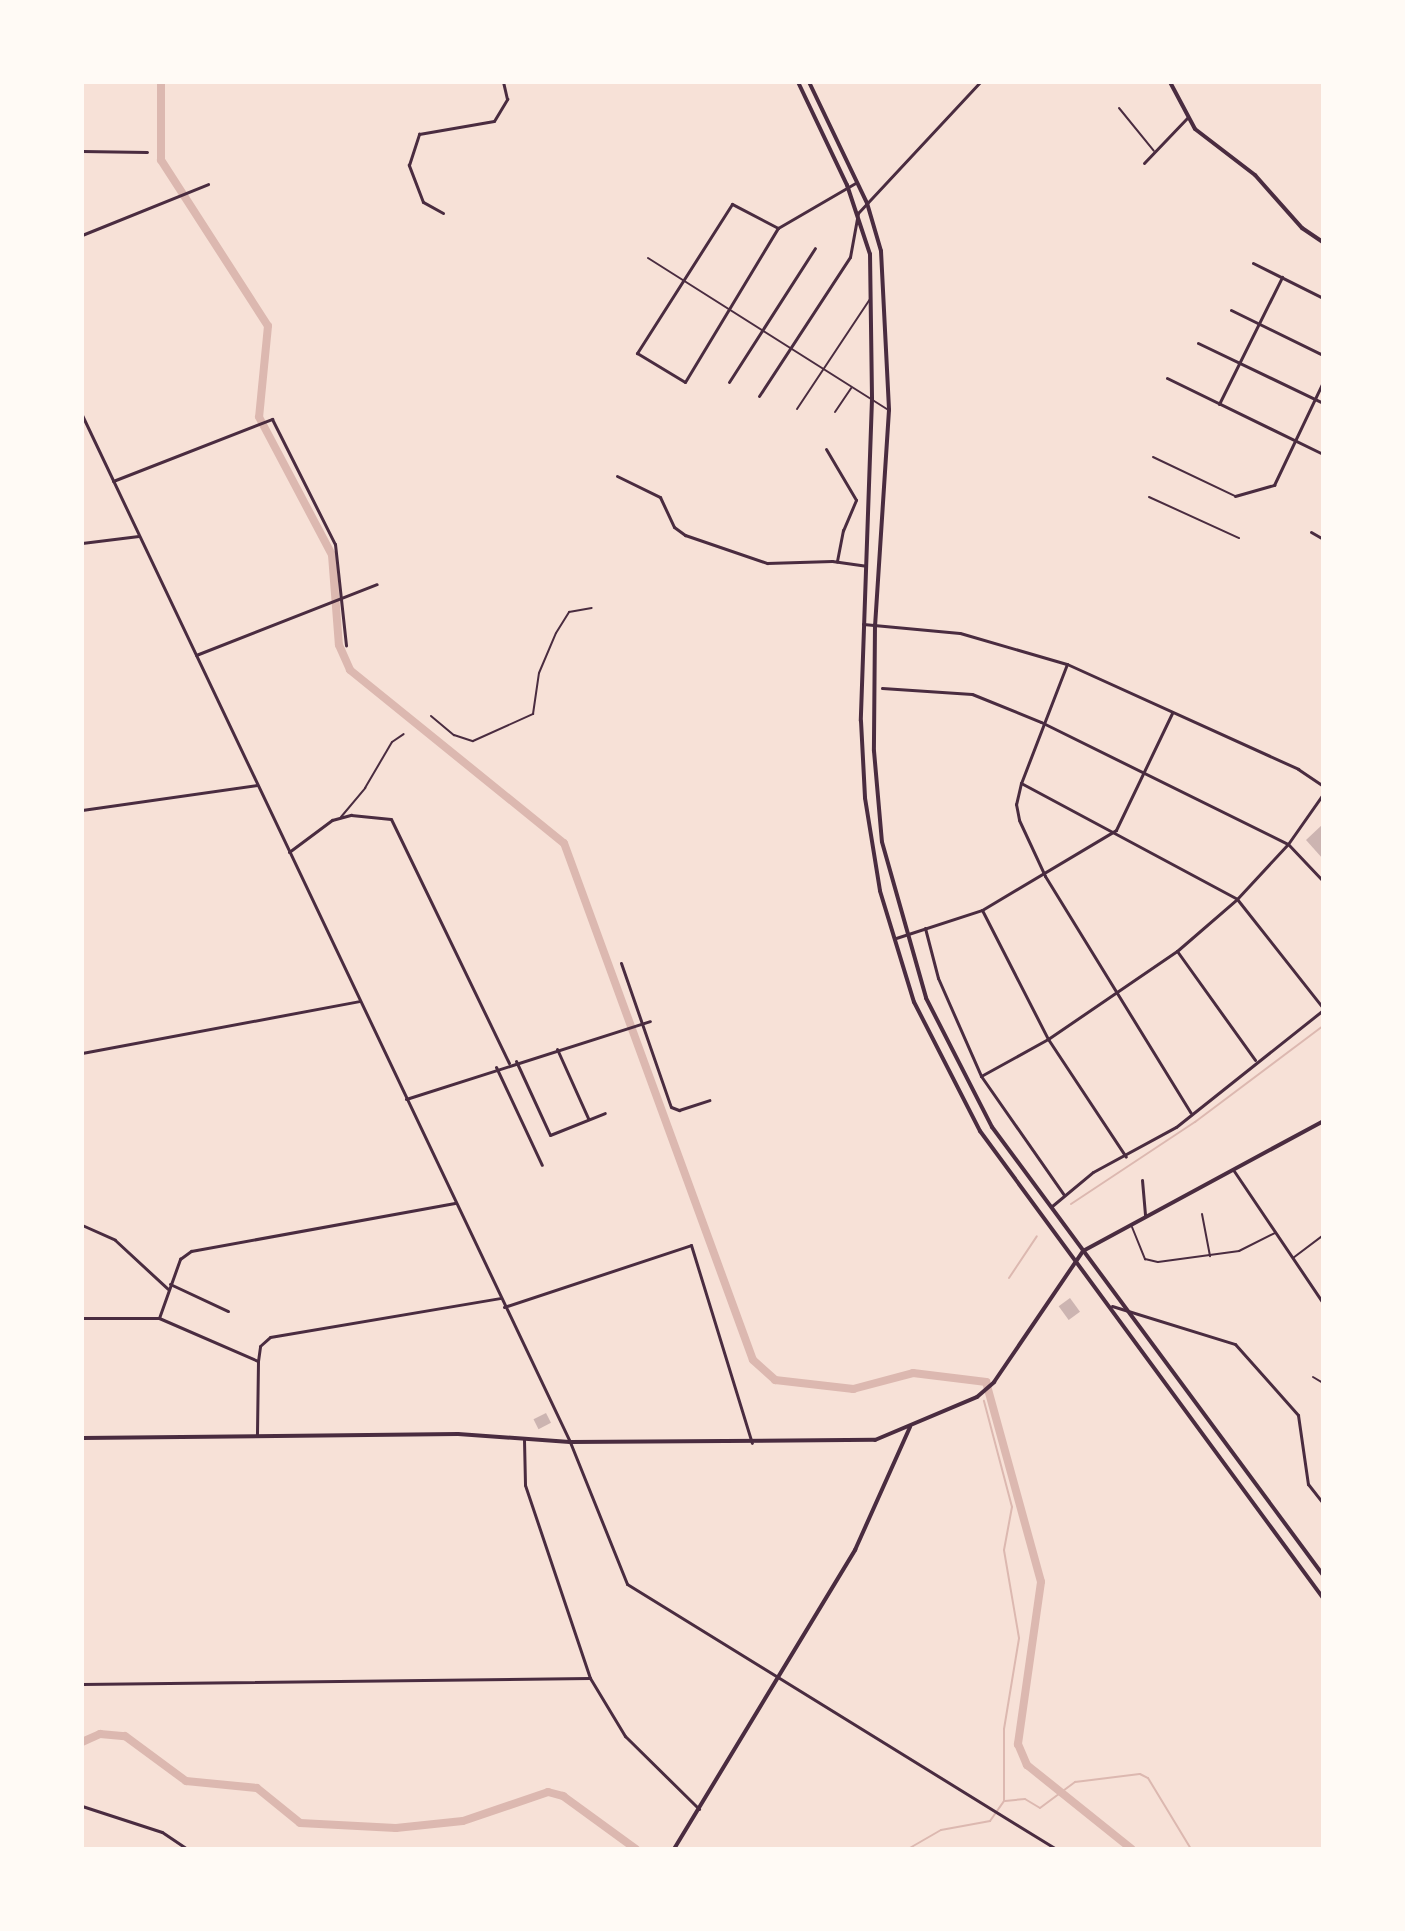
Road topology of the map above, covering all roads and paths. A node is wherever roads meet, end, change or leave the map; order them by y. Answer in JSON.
{"nodes":[{"id":1,"x":503,"y":82,"type":"edge"},
{"id":2,"x":798,"y":82,"type":"edge"},
{"id":3,"x":809,"y":82,"type":"edge"},
{"id":4,"x":980,"y":82,"type":"edge"},
{"id":5,"x":1170,"y":82,"type":"edge"},
{"id":6,"x":1119,"y":108,"type":"dead end"},
{"id":7,"x":1188,"y":117,"type":"junction"},
{"id":8,"x":82,"y":151,"type":"edge"},
{"id":9,"x":147,"y":152,"type":"dead end"},
{"id":10,"x":1154,"y":152,"type":"junction"},
{"id":11,"x":1144,"y":163,"type":"dead end"},
{"id":12,"x":857,"y":182,"type":"junction"},
{"id":13,"x":208,"y":184,"type":"dead end"},
{"id":14,"x":847,"y":185,"type":"junction"},
{"id":15,"x":867,"y":203,"type":"junction"},
{"id":16,"x":443,"y":213,"type":"dead end"},
{"id":17,"x":858,"y":213,"type":"junction"},
{"id":18,"x":778,"y":228,"type":"junction"},
{"id":19,"x":82,"y":235,"type":"edge"},
{"id":20,"x":1323,"y":242,"type":"edge"},
{"id":21,"x":815,"y":248,"type":"dead end"},
{"id":22,"x":648,"y":258,"type":"dead end"},
{"id":23,"x":1253,"y":263,"type":"dead end"},
{"id":24,"x":1282,"y":277,"type":"junction"},
{"id":25,"x":681,"y":279,"type":"junction"},
{"id":26,"x":872,"y":295,"type":"junction"},
{"id":27,"x":1323,"y":298,"type":"edge"},
{"id":28,"x":727,"y":308,"type":"junction"},
{"id":29,"x":1231,"y":310,"type":"dead end"},
{"id":30,"x":1260,"y":324,"type":"junction"},
{"id":31,"x":762,"y":330,"type":"junction"},
{"id":32,"x":1198,"y":343,"type":"dead end"},
{"id":33,"x":791,"y":348,"type":"junction"},
{"id":34,"x":1323,"y":355,"type":"edge"},
{"id":35,"x":1239,"y":362,"type":"junction"},
{"id":36,"x":823,"y":369,"type":"junction"},
{"id":37,"x":1167,"y":378,"type":"dead end"},
{"id":38,"x":729,"y":382,"type":"dead end"},
{"id":39,"x":1323,"y":382,"type":"edge"},
{"id":40,"x":852,"y":387,"type":"junction"},
{"id":41,"x":759,"y":396,"type":"dead end"},
{"id":42,"x":872,"y":399,"type":"junction"},
{"id":43,"x":1315,"y":399,"type":"junction"},
{"id":44,"x":1323,"y":403,"type":"edge"},
{"id":45,"x":1219,"y":404,"type":"junction"},
{"id":46,"x":797,"y":409,"type":"dead end"},
{"id":47,"x":889,"y":410,"type":"junction"},
{"id":48,"x":835,"y":412,"type":"dead end"},
{"id":49,"x":82,"y":415,"type":"edge"},
{"id":50,"x":1295,"y":441,"type":"junction"},
{"id":51,"x":826,"y":449,"type":"dead end"},
{"id":52,"x":1323,"y":454,"type":"edge"},
{"id":53,"x":1153,"y":457,"type":"dead end"},
{"id":54,"x":617,"y":476,"type":"dead end"},
{"id":55,"x":113,"y":481,"type":"junction"},
{"id":56,"x":1235,"y":496,"type":"joint"},
{"id":57,"x":1149,"y":497,"type":"dead end"},
{"id":58,"x":1311,"y":532,"type":"dead end"},
{"id":59,"x":139,"y":536,"type":"junction"},
{"id":60,"x":1239,"y":538,"type":"dead end"},
{"id":61,"x":1323,"y":539,"type":"edge"},
{"id":62,"x":82,"y":543,"type":"edge"},
{"id":63,"x":837,"y":561,"type":"junction"},
{"id":64,"x":866,"y":566,"type":"junction"},
{"id":65,"x":377,"y":584,"type":"dead end"},
{"id":66,"x":340,"y":598,"type":"junction"},
{"id":67,"x":592,"y":608,"type":"dead end"},
{"id":68,"x":863,"y":624,"type":"junction"},
{"id":69,"x":875,"y":625,"type":"junction"},
{"id":70,"x":346,"y":645,"type":"dead end"},
{"id":71,"x":196,"y":655,"type":"junction"},
{"id":72,"x":1067,"y":664,"type":"junction"},
{"id":73,"x":882,"y":688,"type":"dead end"},
{"id":74,"x":1172,"y":713,"type":"junction"},
{"id":75,"x":431,"y":716,"type":"dead end"},
{"id":76,"x":1041,"y":722,"type":"junction"},
{"id":77,"x":404,"y":734,"type":"dead end"},
{"id":78,"x":1146,"y":771,"type":"junction"},
{"id":79,"x":1021,"y":783,"type":"junction"},
{"id":80,"x":257,"y":785,"type":"junction"},
{"id":81,"x":1323,"y":786,"type":"edge"},
{"id":82,"x":1323,"y":794,"type":"edge"},
{"id":83,"x":82,"y":810,"type":"edge"},
{"id":84,"x":340,"y":818,"type":"junction"},
{"id":85,"x":1116,"y":830,"type":"junction"},
{"id":86,"x":1288,"y":844,"type":"junction"},
{"id":87,"x":289,"y":852,"type":"junction"},
{"id":88,"x":1045,"y":876,"type":"junction"},
{"id":89,"x":1323,"y":881,"type":"edge"},
{"id":90,"x":1237,"y":899,"type":"junction"},
{"id":91,"x":982,"y":910,"type":"junction"},
{"id":92,"x":925,"y":928,"type":"junction"},
{"id":93,"x":906,"y":936,"type":"junction"},
{"id":94,"x":893,"y":938,"type":"junction"},
{"id":95,"x":1177,"y":951,"type":"junction"},
{"id":96,"x":621,"y":963,"type":"dead end"},
{"id":97,"x":1114,"y":994,"type":"junction"},
{"id":98,"x":359,"y":1001,"type":"junction"},
{"id":99,"x":1323,"y":1009,"type":"edge"},
{"id":100,"x":650,"y":1021,"type":"dead end"},
{"id":101,"x":644,"y":1023,"type":"junction"},
{"id":102,"x":1048,"y":1039,"type":"junction"},
{"id":103,"x":557,"y":1049,"type":"junction"},
{"id":104,"x":82,"y":1053,"type":"edge"},
{"id":105,"x":1255,"y":1060,"type":"junction"},
{"id":106,"x":516,"y":1061,"type":"junction"},
{"id":107,"x":509,"y":1063,"type":"junction"},
{"id":108,"x":496,"y":1067,"type":"junction"},
{"id":109,"x":981,"y":1076,"type":"junction"},
{"id":110,"x":406,"y":1099,"type":"junction"},
{"id":111,"x":709,"y":1100,"type":"dead end"},
{"id":112,"x":605,"y":1113,"type":"dead end"},
{"id":113,"x":1191,"y":1113,"type":"junction"},
{"id":114,"x":589,"y":1119,"type":"junction"},
{"id":115,"x":1323,"y":1121,"type":"edge"},
{"id":116,"x":1126,"y":1157,"type":"junction"},
{"id":117,"x":542,"y":1165,"type":"dead end"},
{"id":118,"x":1234,"y":1171,"type":"junction"},
{"id":119,"x":1142,"y":1180,"type":"dead end"},
{"id":120,"x":1065,"y":1197,"type":"junction"},
{"id":121,"x":455,"y":1203,"type":"junction"},
{"id":122,"x":1050,"y":1207,"type":"junction"},
{"id":123,"x":1202,"y":1214,"type":"dead end"},
{"id":124,"x":1145,"y":1218,"type":"junction"},
{"id":125,"x":82,"y":1225,"type":"edge"},
{"id":126,"x":1132,"y":1226,"type":"junction"},
{"id":127,"x":1275,"y":1233,"type":"junction"},
{"id":128,"x":1323,"y":1235,"type":"edge"},
{"id":129,"x":1083,"y":1251,"type":"junction"},
{"id":130,"x":1210,"y":1256,"type":"junction"},
{"id":131,"x":1292,"y":1259,"type":"junction"},
{"id":132,"x":1076,"y":1261,"type":"junction"},
{"id":133,"x":169,"y":1286,"type":"junction"},
{"id":134,"x":500,"y":1298,"type":"junction"},
{"id":135,"x":1323,"y":1303,"type":"edge"},
{"id":136,"x":1112,"y":1306,"type":"junction"},
{"id":137,"x":504,"y":1307,"type":"junction"},
{"id":138,"x":1127,"y":1309,"type":"junction"},
{"id":139,"x":228,"y":1311,"type":"dead end"},
{"id":140,"x":82,"y":1318,"type":"edge"},
{"id":141,"x":159,"y":1318,"type":"junction"},
{"id":142,"x":258,"y":1361,"type":"junction"},
{"id":143,"x":1313,"y":1377,"type":"dead end"},
{"id":144,"x":1323,"y":1383,"type":"edge"},
{"id":145,"x":910,"y":1427,"type":"junction"},
{"id":146,"x":257,"y":1436,"type":"junction"},
{"id":147,"x":82,"y":1438,"type":"edge"},
{"id":148,"x":524,"y":1440,"type":"junction"},
{"id":149,"x":570,"y":1442,"type":"junction"},
{"id":150,"x":753,"y":1443,"type":"junction"},
{"id":151,"x":1323,"y":1493,"type":"edge"},
{"id":152,"x":1317,"y":1496,"type":"junction"},
{"id":153,"x":1323,"y":1503,"type":"edge"},
{"id":154,"x":1323,"y":1575,"type":"edge"},
{"id":155,"x":1323,"y":1598,"type":"edge"},
{"id":156,"x":590,"y":1678,"type":"junction"},
{"id":157,"x":777,"y":1679,"type":"junction"},
{"id":158,"x":82,"y":1684,"type":"edge"},
{"id":159,"x":82,"y":1806,"type":"edge"},
{"id":160,"x":699,"y":1809,"type":"junction"},
{"id":161,"x":187,"y":1849,"type":"edge"},
{"id":162,"x":674,"y":1849,"type":"edge"},
{"id":163,"x":1056,"y":1849,"type":"edge"}],
"edges":[{"from":1,"to":16,"type":"street"},
{"from":2,"to":14,"type":"street"},
{"from":3,"to":12,"type":"street"},
{"from":4,"to":15,"type":"street"},
{"from":5,"to":7,"type":"street"},
{"from":6,"to":10,"type":"lane"},
{"from":7,"to":10,"type":"street"},
{"from":7,"to":20,"type":"street"},
{"from":8,"to":9,"type":"street"},
{"from":10,"to":11,"type":"street"},
{"from":12,"to":14,"type":"street"},
{"from":12,"to":15,"type":"street"},
{"from":13,"to":19,"type":"street"},
{"from":14,"to":17,"type":"street"},
{"from":14,"to":18,"type":"street"},
{"from":15,"to":17,"type":"street"},
{"from":15,"to":47,"type":"street"},
{"from":17,"to":26,"type":"street"},
{"from":17,"to":33,"type":"street"},
{"from":18,"to":25,"type":"street"},
{"from":18,"to":28,"type":"street"},
{"from":21,"to":31,"type":"street"},
{"from":22,"to":25,"type":"lane"},
{"from":23,"to":24,"type":"street"},
{"from":24,"to":27,"type":"street"},
{"from":24,"to":30,"type":"street"},
{"from":25,"to":28,"type":"lane"},
{"from":25,"to":28,"type":"street"},
{"from":26,"to":36,"type":"lane"},
{"from":26,"to":42,"type":"street"},
{"from":28,"to":31,"type":"lane"},
{"from":29,"to":30,"type":"street"},
{"from":30,"to":34,"type":"street"},
{"from":30,"to":35,"type":"street"},
{"from":31,"to":33,"type":"lane"},
{"from":31,"to":38,"type":"street"},
{"from":32,"to":35,"type":"street"},
{"from":33,"to":36,"type":"lane"},
{"from":33,"to":41,"type":"street"},
{"from":35,"to":43,"type":"street"},
{"from":35,"to":45,"type":"street"},
{"from":36,"to":40,"type":"lane"},
{"from":36,"to":46,"type":"lane"},
{"from":37,"to":45,"type":"street"},
{"from":39,"to":43,"type":"street"},
{"from":40,"to":42,"type":"lane"},
{"from":40,"to":48,"type":"lane"},
{"from":42,"to":47,"type":"lane"},
{"from":42,"to":64,"type":"street"},
{"from":43,"to":44,"type":"street"},
{"from":43,"to":50,"type":"street"},
{"from":45,"to":50,"type":"street"},
{"from":47,"to":69,"type":"street"},
{"from":49,"to":55,"type":"street"},
{"from":50,"to":52,"type":"street"},
{"from":50,"to":56,"type":"street"},
{"from":51,"to":63,"type":"street"},
{"from":53,"to":56,"type":"lane"},
{"from":54,"to":63,"type":"street"},
{"from":55,"to":59,"type":"street"},
{"from":55,"to":66,"type":"street"},
{"from":57,"to":60,"type":"lane"},
{"from":58,"to":61,"type":"street"},
{"from":59,"to":62,"type":"street"},
{"from":59,"to":71,"type":"street"},
{"from":63,"to":64,"type":"street"},
{"from":64,"to":68,"type":"street"},
{"from":65,"to":66,"type":"street"},
{"from":66,"to":70,"type":"street"},
{"from":66,"to":71,"type":"street"},
{"from":67,"to":75,"type":"lane"},
{"from":68,"to":69,"type":"street"},
{"from":68,"to":94,"type":"street"},
{"from":69,"to":72,"type":"street"},
{"from":69,"to":93,"type":"street"},
{"from":71,"to":80,"type":"street"},
{"from":72,"to":74,"type":"street"},
{"from":72,"to":76,"type":"street"},
{"from":73,"to":76,"type":"street"},
{"from":74,"to":78,"type":"street"},
{"from":74,"to":81,"type":"street"},
{"from":76,"to":78,"type":"street"},
{"from":76,"to":79,"type":"street"},
{"from":77,"to":84,"type":"lane"},
{"from":78,"to":85,"type":"street"},
{"from":78,"to":86,"type":"street"},
{"from":79,"to":85,"type":"street"},
{"from":79,"to":88,"type":"street"},
{"from":80,"to":83,"type":"street"},
{"from":80,"to":87,"type":"street"},
{"from":82,"to":86,"type":"street"},
{"from":84,"to":87,"type":"street"},
{"from":84,"to":107,"type":"street"},
{"from":85,"to":88,"type":"street"},
{"from":85,"to":90,"type":"street"},
{"from":86,"to":89,"type":"street"},
{"from":86,"to":90,"type":"street"},
{"from":87,"to":98,"type":"street"},
{"from":88,"to":91,"type":"street"},
{"from":88,"to":97,"type":"street"},
{"from":90,"to":95,"type":"street"},
{"from":90,"to":99,"type":"street"},
{"from":91,"to":92,"type":"street"},
{"from":91,"to":102,"type":"street"},
{"from":92,"to":93,"type":"street"},
{"from":92,"to":109,"type":"street"},
{"from":93,"to":94,"type":"street"},
{"from":93,"to":122,"type":"street"},
{"from":94,"to":132,"type":"street"},
{"from":95,"to":97,"type":"street"},
{"from":95,"to":105,"type":"street"},
{"from":96,"to":101,"type":"street"},
{"from":97,"to":102,"type":"street"},
{"from":97,"to":113,"type":"street"},
{"from":98,"to":104,"type":"street"},
{"from":98,"to":110,"type":"street"},
{"from":99,"to":105,"type":"street"},
{"from":100,"to":101,"type":"street"},
{"from":101,"to":103,"type":"street"},
{"from":101,"to":111,"type":"street"},
{"from":102,"to":109,"type":"street"},
{"from":102,"to":116,"type":"street"},
{"from":103,"to":106,"type":"street"},
{"from":103,"to":114,"type":"street"},
{"from":105,"to":113,"type":"street"},
{"from":106,"to":107,"type":"street"},
{"from":106,"to":114,"type":"street"},
{"from":107,"to":108,"type":"street"},
{"from":108,"to":110,"type":"street"},
{"from":108,"to":117,"type":"street"},
{"from":109,"to":120,"type":"street"},
{"from":110,"to":121,"type":"street"},
{"from":112,"to":114,"type":"street"},
{"from":113,"to":116,"type":"street"},
{"from":115,"to":118,"type":"street"},
{"from":116,"to":120,"type":"street"},
{"from":118,"to":124,"type":"street"},
{"from":118,"to":127,"type":"street"},
{"from":119,"to":124,"type":"street"},
{"from":120,"to":122,"type":"street"},
{"from":121,"to":133,"type":"street"},
{"from":121,"to":134,"type":"street"},
{"from":122,"to":129,"type":"street"},
{"from":123,"to":130,"type":"lane"},
{"from":124,"to":126,"type":"street"},
{"from":125,"to":133,"type":"street"},
{"from":126,"to":129,"type":"street"},
{"from":126,"to":130,"type":"lane"},
{"from":127,"to":130,"type":"lane"},
{"from":127,"to":131,"type":"street"},
{"from":128,"to":131,"type":"lane"},
{"from":129,"to":132,"type":"street"},
{"from":129,"to":138,"type":"street"},
{"from":131,"to":135,"type":"street"},
{"from":132,"to":136,"type":"street"},
{"from":132,"to":145,"type":"street"},
{"from":133,"to":139,"type":"street"},
{"from":133,"to":141,"type":"street"},
{"from":134,"to":137,"type":"street"},
{"from":134,"to":142,"type":"street"},
{"from":136,"to":138,"type":"street"},
{"from":136,"to":155,"type":"street"},
{"from":137,"to":149,"type":"street"},
{"from":137,"to":150,"type":"street"},
{"from":138,"to":152,"type":"street"},
{"from":138,"to":154,"type":"street"},
{"from":140,"to":141,"type":"street"},
{"from":141,"to":142,"type":"street"},
{"from":142,"to":146,"type":"street"},
{"from":143,"to":144,"type":"lane"},
{"from":145,"to":150,"type":"street"},
{"from":145,"to":157,"type":"street"},
{"from":146,"to":147,"type":"street"},
{"from":146,"to":148,"type":"street"},
{"from":148,"to":149,"type":"street"},
{"from":148,"to":156,"type":"street"},
{"from":149,"to":150,"type":"street"},
{"from":149,"to":157,"type":"street"},
{"from":151,"to":152,"type":"lane"},
{"from":152,"to":153,"type":"street"},
{"from":156,"to":158,"type":"street"},
{"from":156,"to":160,"type":"street"},
{"from":157,"to":160,"type":"street"},
{"from":157,"to":163,"type":"street"},
{"from":159,"to":161,"type":"street"},
{"from":160,"to":162,"type":"street"}]}
